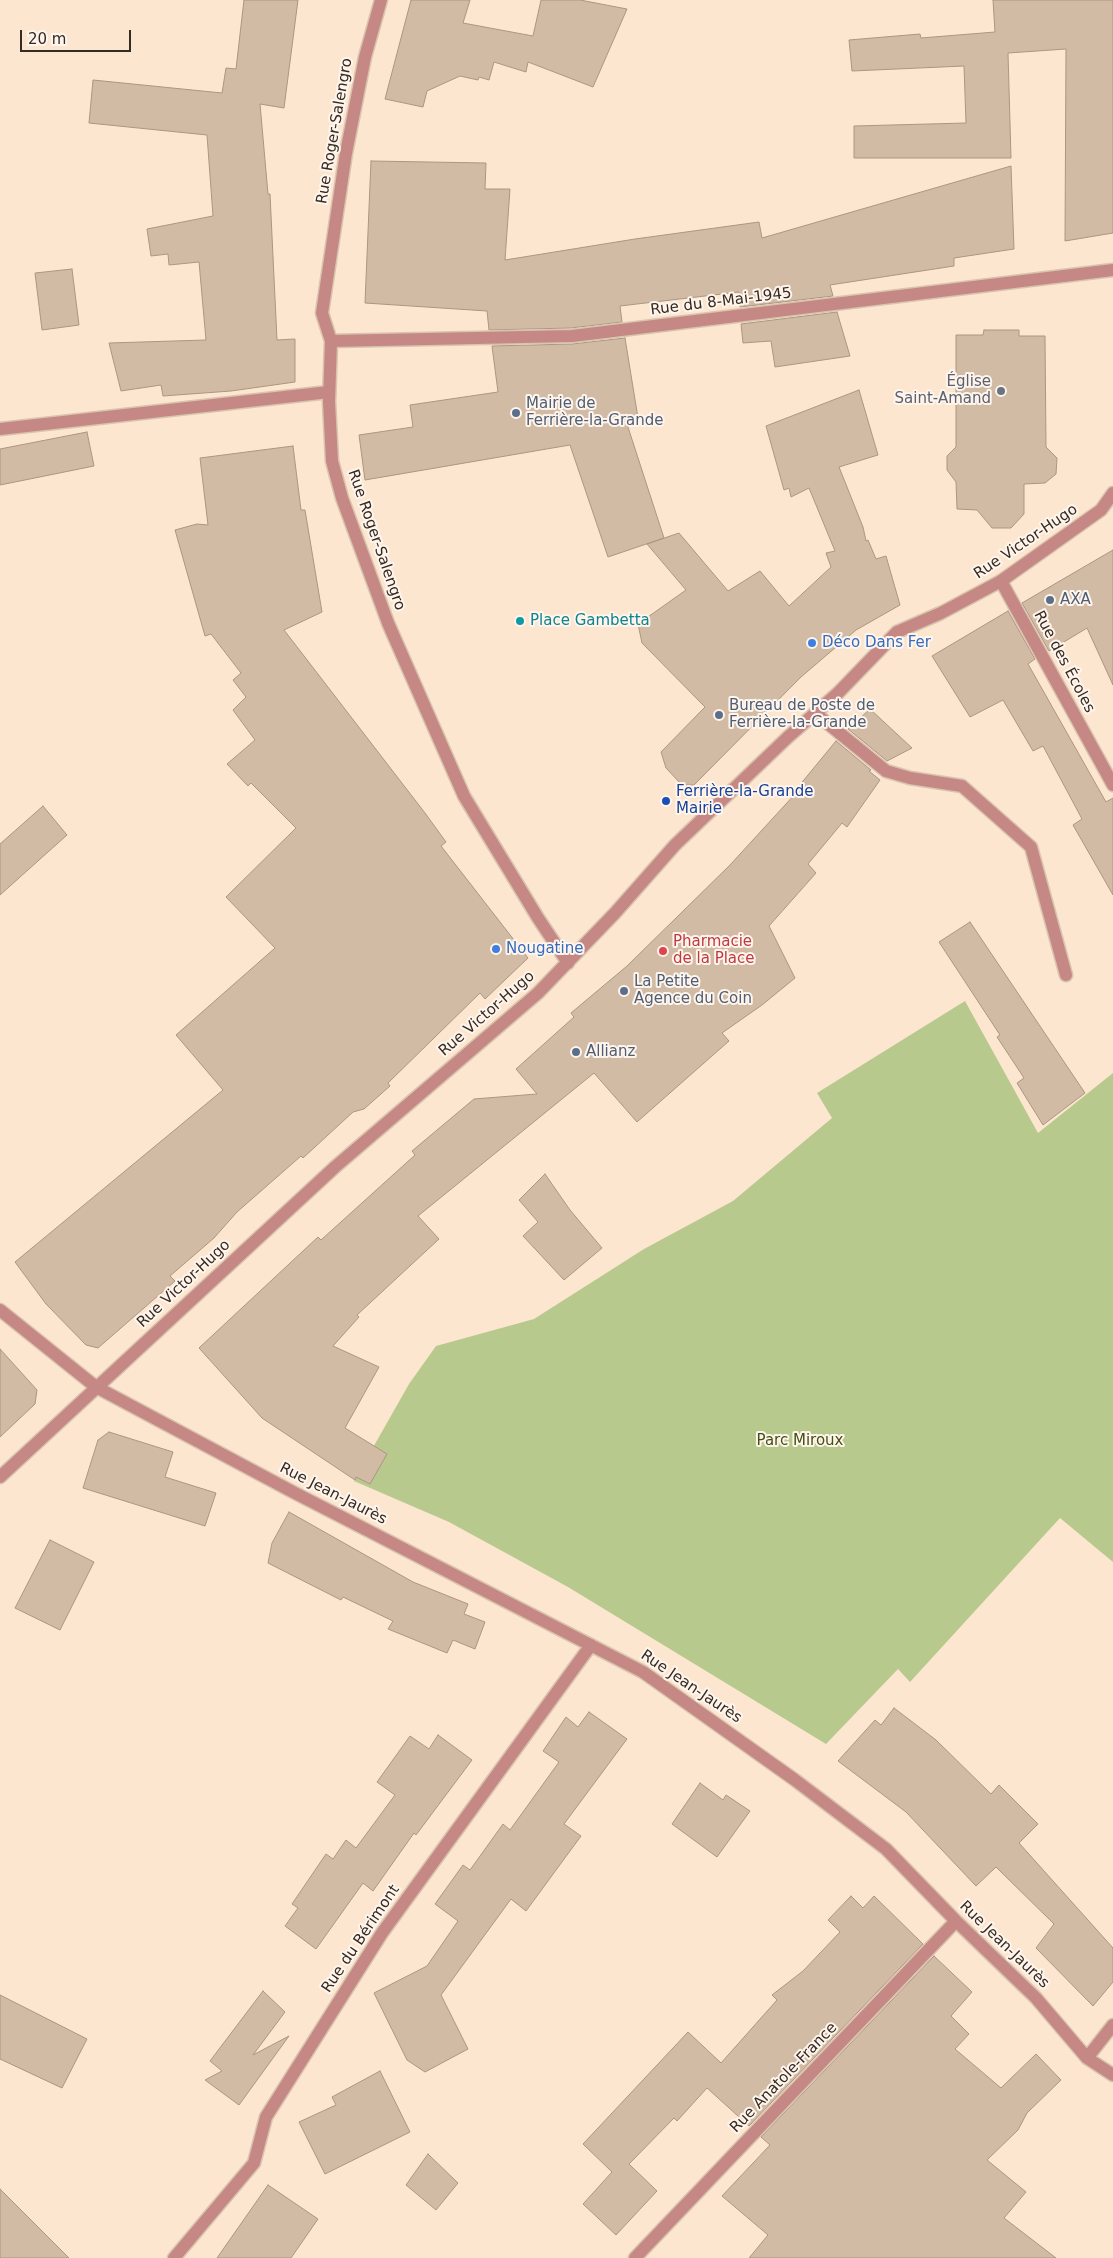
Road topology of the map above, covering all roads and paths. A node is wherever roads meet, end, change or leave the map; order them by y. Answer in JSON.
{"nodes":[{"id":1,"x":381,"y":0,"type":"edge"},
{"id":2,"x":1113,"y":270,"type":"edge"},
{"id":3,"x":331,"y":341,"type":"junction"},
{"id":4,"x":329,"y":392,"type":"junction"},
{"id":5,"x":0,"y":429,"type":"edge"},
{"id":6,"x":1113,"y":492,"type":"edge"},
{"id":7,"x":1001,"y":581,"type":"junction"},
{"id":8,"x":815,"y":713,"type":"junction"},
{"id":9,"x":1113,"y":785,"type":"edge"},
{"id":10,"x":568,"y":963,"type":"junction"},
{"id":11,"x":1066,"y":975,"type":"dead end"},
{"id":12,"x":0,"y":1310,"type":"edge"},
{"id":13,"x":96,"y":1387,"type":"junction"},
{"id":14,"x":0,"y":1477,"type":"edge"},
{"id":15,"x":591,"y":1645,"type":"junction"},
{"id":16,"x":956,"y":1921,"type":"junction"},
{"id":17,"x":1113,"y":2025,"type":"edge"},
{"id":18,"x":1087,"y":2058,"type":"junction"},
{"id":19,"x":1113,"y":2076,"type":"edge"},
{"id":20,"x":174,"y":2258,"type":"edge"},
{"id":21,"x":635,"y":2258,"type":"edge"}],
"edges":[{"from":1,"to":3,"type":"street","name":"Rue Roger-Salengro"},
{"from":2,"to":3,"type":"street","name":"Rue du 8-Mai-1945"},
{"from":3,"to":4,"type":"street","name":"Rue Roger-Salengro"},
{"from":4,"to":5,"type":"street"},
{"from":4,"to":10,"type":"street","name":"Rue Roger-Salengro"},
{"from":6,"to":7,"type":"street","name":"Rue Victor-Hugo"},
{"from":7,"to":8,"type":"street","name":"Rue Victor-Hugo"},
{"from":7,"to":9,"type":"street","name":"Rue des Écoles"},
{"from":8,"to":10,"type":"street","name":"Rue Victor-Hugo"},
{"from":8,"to":11,"type":"street"},
{"from":10,"to":13,"type":"street","name":"Rue Victor-Hugo"},
{"from":12,"to":13,"type":"street","name":"Rue Jean-Jaurès"},
{"from":13,"to":14,"type":"street","name":"Rue Victor-Hugo"},
{"from":13,"to":15,"type":"street","name":"Rue Jean-Jaurès"},
{"from":15,"to":16,"type":"street","name":"Rue Jean-Jaurès"},
{"from":15,"to":20,"type":"street","name":"Rue du Bérimont"},
{"from":16,"to":18,"type":"street","name":"Rue Jean-Jaurès"},
{"from":16,"to":21,"type":"street","name":"Rue Anatole-France"},
{"from":17,"to":18,"type":"street"},
{"from":18,"to":19,"type":"street","name":"Rue Jean-Jaurès"}]}
